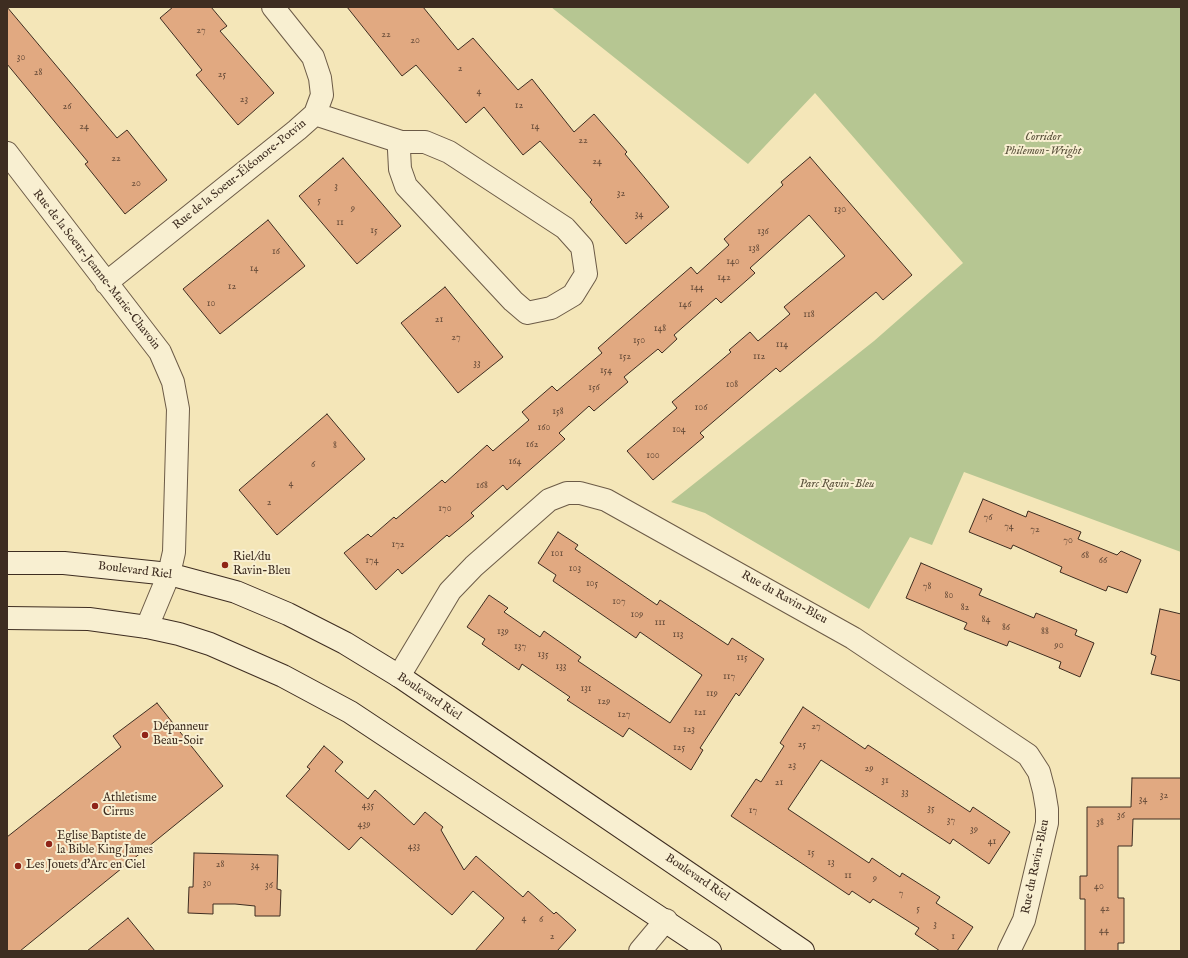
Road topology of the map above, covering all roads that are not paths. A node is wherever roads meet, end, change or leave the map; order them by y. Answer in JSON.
{"nodes":[{"id":1,"x":272,"y":7,"type":"edge"},
{"id":2,"x":315,"y":114,"type":"junction"},
{"id":3,"x":401,"y":142,"type":"junction"},
{"id":4,"x":7,"y":154,"type":"edge"},
{"id":5,"x":106,"y":283,"type":"junction"},
{"id":6,"x":7,"y":563,"type":"edge"},
{"id":7,"x":169,"y":574,"type":"junction"},
{"id":8,"x":7,"y":618,"type":"edge"},
{"id":9,"x":147,"y":627,"type":"junction"},
{"id":10,"x":399,"y":676,"type":"junction"},
{"id":11,"x":666,"y":920,"type":"junction"},
{"id":12,"x":640,"y":951,"type":"edge"},
{"id":13,"x":710,"y":951,"type":"edge"},
{"id":14,"x":803,"y":951,"type":"edge"},
{"id":15,"x":1009,"y":951,"type":"edge"}],
"edges":[{"from":1,"to":2,"type":"street","name":"Rue de la Soeur-Éléonore-Potvin"},
{"from":2,"to":3,"type":"street"},
{"from":2,"to":5,"type":"street","name":"Rue de la Soeur-Éléonore-Potvin"},
{"from":3,"to":3,"type":"street"},
{"from":4,"to":5,"type":"street","name":"Rue de la Soeur-Jeanne-Marie-Chavoin"},
{"from":5,"to":7,"type":"street","name":"Rue de la Soeur-Jeanne-Marie-Chavoin"},
{"from":6,"to":7,"type":"street","name":"Boulevard Riel"},
{"from":7,"to":9,"type":"street","name":"Rue de la Soeur-Jeanne-Marie-Chavoin"},
{"from":7,"to":10,"type":"street","name":"Boulevard Riel"},
{"from":8,"to":9,"type":"street"},
{"from":9,"to":11,"type":"street"},
{"from":10,"to":14,"type":"street","name":"Boulevard Riel"},
{"from":10,"to":15,"type":"street","name":"Rue du Ravin-Bleu"},
{"from":11,"to":12,"type":"street"},
{"from":11,"to":13,"type":"street"}]}
